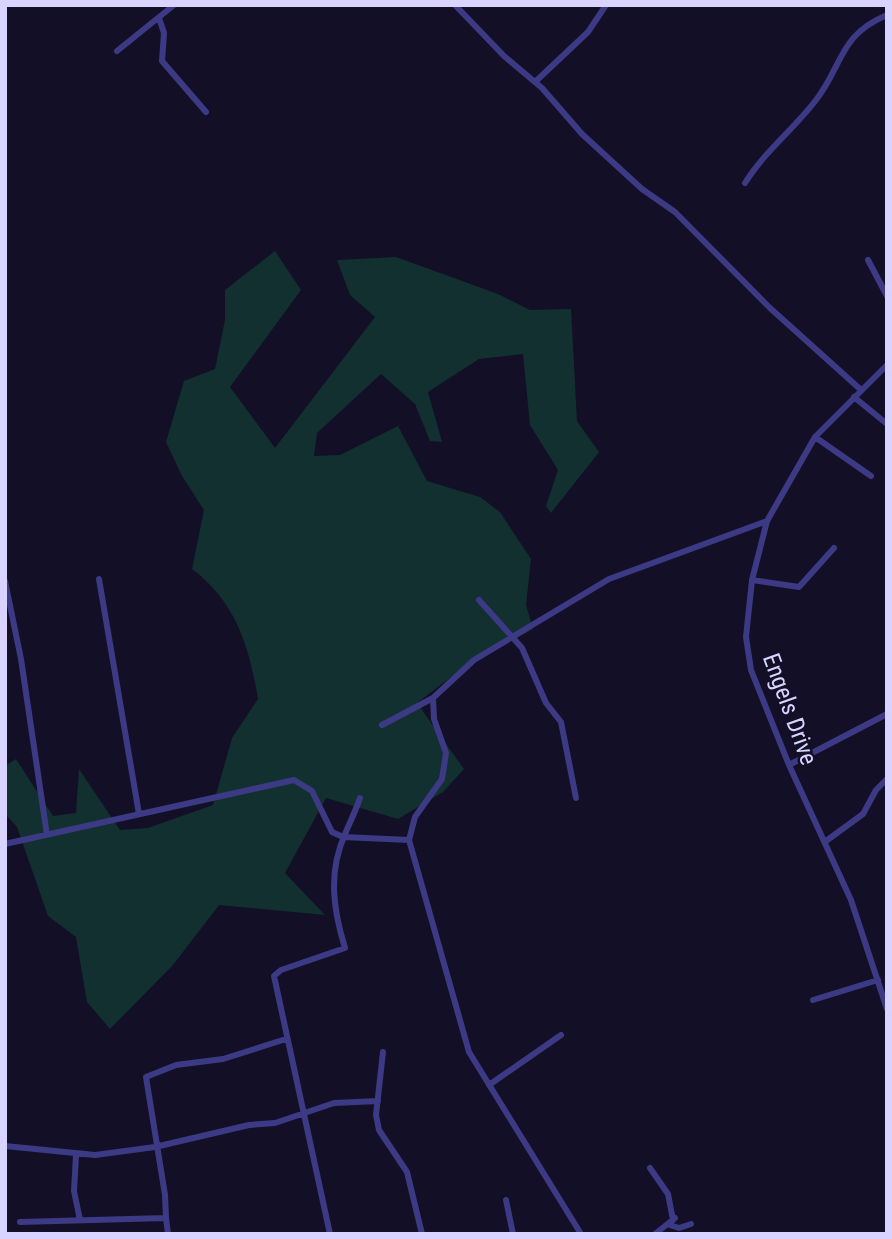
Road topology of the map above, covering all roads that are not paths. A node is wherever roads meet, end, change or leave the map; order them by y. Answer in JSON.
{"nodes":[{"id":1,"x":174,"y":5,"type":"edge"},
{"id":2,"x":455,"y":5,"type":"edge"},
{"id":3,"x":606,"y":5,"type":"edge"},
{"id":4,"x":887,"y":15,"type":"edge"},
{"id":5,"x":159,"y":18,"type":"junction"},
{"id":6,"x":117,"y":51,"type":"dead end"},
{"id":7,"x":535,"y":82,"type":"junction"},
{"id":8,"x":206,"y":112,"type":"dead end"},
{"id":9,"x":745,"y":183,"type":"dead end"},
{"id":10,"x":868,"y":260,"type":"dead end"},
{"id":11,"x":887,"y":296,"type":"edge"},
{"id":12,"x":887,"y":365,"type":"edge"},
{"id":13,"x":860,"y":389,"type":"junction"},
{"id":14,"x":854,"y":397,"type":"junction"},
{"id":15,"x":887,"y":424,"type":"edge"},
{"id":16,"x":815,"y":437,"type":"junction"},
{"id":17,"x":871,"y":476,"type":"dead end"},
{"id":18,"x":767,"y":521,"type":"junction"},
{"id":19,"x":834,"y":548,"type":"dead end"},
{"id":20,"x":99,"y":579,"type":"dead end"},
{"id":21,"x":752,"y":580,"type":"junction"},
{"id":22,"x":5,"y":581,"type":"edge"},
{"id":23,"x":479,"y":600,"type":"dead end"},
{"id":24,"x":511,"y":639,"type":"junction"},
{"id":25,"x":433,"y":698,"type":"junction"},
{"id":26,"x":887,"y":714,"type":"edge"},
{"id":27,"x":382,"y":725,"type":"dead end"},
{"id":28,"x":789,"y":765,"type":"junction"},
{"id":29,"x":887,"y":779,"type":"edge"},
{"id":30,"x":360,"y":798,"type":"dead end"},
{"id":31,"x":576,"y":798,"type":"dead end"},
{"id":32,"x":139,"y":814,"type":"junction"},
{"id":33,"x":47,"y":835,"type":"junction"},
{"id":34,"x":343,"y":836,"type":"junction"},
{"id":35,"x":409,"y":840,"type":"junction"},
{"id":36,"x":826,"y":841,"type":"junction"},
{"id":37,"x":5,"y":844,"type":"edge"},
{"id":38,"x":878,"y":980,"type":"junction"},
{"id":39,"x":813,"y":1000,"type":"dead end"},
{"id":40,"x":887,"y":1009,"type":"edge"},
{"id":41,"x":561,"y":1035,"type":"dead end"},
{"id":42,"x":286,"y":1039,"type":"junction"},
{"id":43,"x":383,"y":1052,"type":"dead end"},
{"id":44,"x":489,"y":1084,"type":"junction"},
{"id":45,"x":377,"y":1101,"type":"junction"},
{"id":46,"x":304,"y":1115,"type":"junction"},
{"id":47,"x":5,"y":1146,"type":"edge"},
{"id":48,"x":155,"y":1147,"type":"junction"},
{"id":49,"x":76,"y":1155,"type":"junction"},
{"id":50,"x":650,"y":1168,"type":"dead end"},
{"id":51,"x":506,"y":1200,"type":"dead end"},
{"id":52,"x":166,"y":1218,"type":"junction"},
{"id":53,"x":80,"y":1220,"type":"junction"},
{"id":54,"x":673,"y":1220,"type":"junction"},
{"id":55,"x":20,"y":1222,"type":"dead end"},
{"id":56,"x":691,"y":1224,"type":"dead end"},
{"id":57,"x":168,"y":1234,"type":"edge"},
{"id":58,"x":330,"y":1234,"type":"edge"},
{"id":59,"x":422,"y":1234,"type":"edge"},
{"id":60,"x":513,"y":1234,"type":"edge"},
{"id":61,"x":581,"y":1234,"type":"edge"},
{"id":62,"x":655,"y":1234,"type":"edge"}],
"edges":[{"from":1,"to":5,"type":"street"},
{"from":2,"to":7,"type":"street"},
{"from":3,"to":7,"type":"street"},
{"from":4,"to":9,"type":"street"},
{"from":5,"to":6,"type":"street"},
{"from":5,"to":8,"type":"street"},
{"from":7,"to":13,"type":"street"},
{"from":10,"to":11,"type":"street"},
{"from":12,"to":13,"type":"street","name":"Engels Drive"},
{"from":13,"to":14,"type":"street","name":"Engels Drive"},
{"from":14,"to":15,"type":"street"},
{"from":14,"to":16,"type":"street","name":"Engels Drive"},
{"from":16,"to":17,"type":"street"},
{"from":16,"to":18,"type":"street","name":"Engels Drive"},
{"from":18,"to":21,"type":"street","name":"Engels Drive"},
{"from":18,"to":24,"type":"street"},
{"from":19,"to":21,"type":"street"},
{"from":20,"to":32,"type":"street"},
{"from":21,"to":28,"type":"street","name":"Engels Drive"},
{"from":22,"to":33,"type":"street"},
{"from":23,"to":24,"type":"street"},
{"from":24,"to":25,"type":"street"},
{"from":24,"to":31,"type":"street"},
{"from":25,"to":27,"type":"street"},
{"from":25,"to":35,"type":"street"},
{"from":26,"to":28,"type":"street"},
{"from":28,"to":36,"type":"street","name":"Engels Drive"},
{"from":29,"to":36,"type":"street"},
{"from":30,"to":34,"type":"street"},
{"from":32,"to":33,"type":"street"},
{"from":32,"to":34,"type":"street"},
{"from":33,"to":37,"type":"street"},
{"from":34,"to":35,"type":"street"},
{"from":34,"to":42,"type":"street"},
{"from":35,"to":44,"type":"street"},
{"from":36,"to":38,"type":"street","name":"Engels Drive"},
{"from":38,"to":39,"type":"street"},
{"from":38,"to":40,"type":"street","name":"Engels Drive"},
{"from":41,"to":44,"type":"street"},
{"from":42,"to":46,"type":"street"},
{"from":42,"to":48,"type":"street"},
{"from":43,"to":45,"type":"street"},
{"from":44,"to":61,"type":"street"},
{"from":45,"to":46,"type":"street"},
{"from":45,"to":59,"type":"street"},
{"from":46,"to":48,"type":"street"},
{"from":46,"to":58,"type":"street"},
{"from":47,"to":49,"type":"street"},
{"from":48,"to":49,"type":"street"},
{"from":48,"to":52,"type":"street"},
{"from":49,"to":53,"type":"street"},
{"from":50,"to":54,"type":"street"},
{"from":51,"to":60,"type":"street"},
{"from":52,"to":53,"type":"street"},
{"from":52,"to":57,"type":"street"},
{"from":53,"to":55,"type":"street"},
{"from":54,"to":56,"type":"street"},
{"from":54,"to":62,"type":"street"}]}
